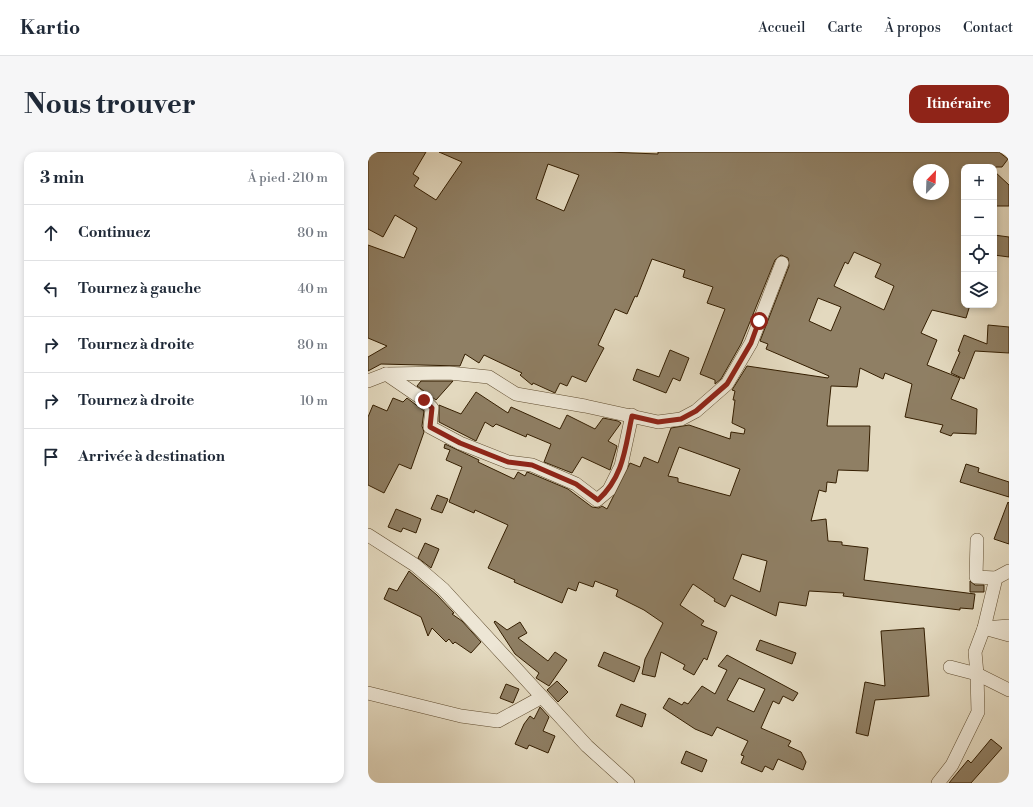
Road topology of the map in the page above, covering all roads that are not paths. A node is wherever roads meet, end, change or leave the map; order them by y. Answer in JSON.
{"nodes":[{"id":1,"x":782,"y":264,"type":"dead end"},
{"id":2,"x":386,"y":374,"type":"junction"},
{"id":3,"x":368,"y":381,"type":"edge"},
{"id":4,"x":632,"y":416,"type":"junction"},
{"id":5,"x":368,"y":535,"type":"edge"},
{"id":6,"x":977,"y":540,"type":"dead end"},
{"id":7,"x":1009,"y":571,"type":"edge"},
{"id":8,"x":996,"y":578,"type":"junction"},
{"id":9,"x":1009,"y":626,"type":"edge"},
{"id":10,"x":984,"y":628,"type":"junction"},
{"id":11,"x":1009,"y":635,"type":"edge"},
{"id":12,"x":950,"y":667,"type":"dead end"},
{"id":13,"x":977,"y":674,"type":"junction"},
{"id":14,"x":1009,"y":690,"type":"edge"},
{"id":15,"x":368,"y":693,"type":"edge"},
{"id":16,"x":542,"y":697,"type":"junction"},
{"id":17,"x":628,"y":783,"type":"edge"},
{"id":18,"x":938,"y":783,"type":"edge"}],
"edges":[{"from":1,"to":4,"type":"street"},
{"from":2,"to":3,"type":"street"},
{"from":2,"to":4,"type":"street"},
{"from":2,"to":4,"type":"street"},
{"from":5,"to":16,"type":"street"},
{"from":6,"to":8,"type":"street"},
{"from":7,"to":8,"type":"street"},
{"from":8,"to":10,"type":"street"},
{"from":9,"to":10,"type":"street"},
{"from":10,"to":11,"type":"street"},
{"from":10,"to":13,"type":"street"},
{"from":12,"to":13,"type":"street"},
{"from":13,"to":14,"type":"street"},
{"from":13,"to":18,"type":"street"},
{"from":15,"to":16,"type":"street"},
{"from":16,"to":17,"type":"street"}]}
